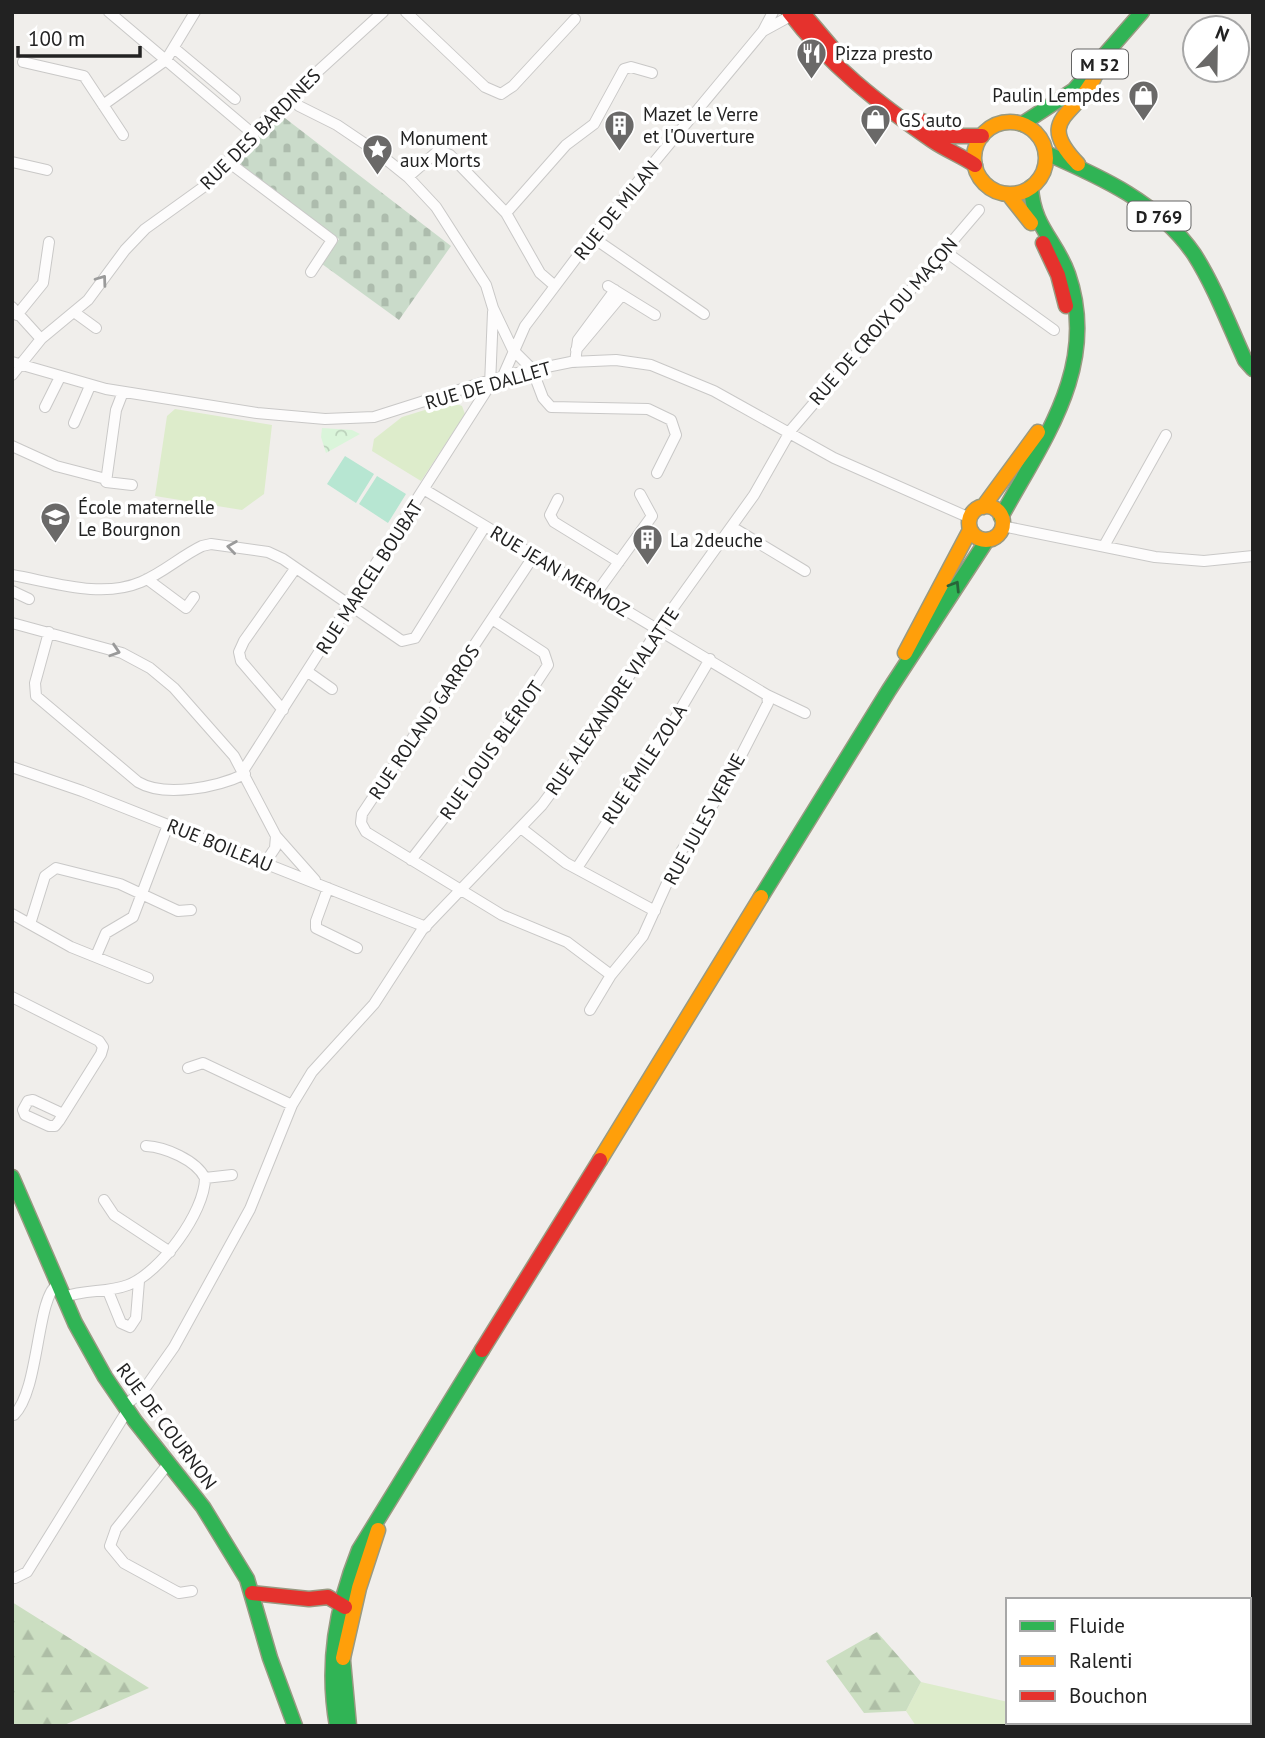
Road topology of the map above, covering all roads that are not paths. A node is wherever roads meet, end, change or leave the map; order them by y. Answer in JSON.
{"nodes":[{"id":1,"x":109,"y":12,"type":"edge"},
{"id":2,"x":195,"y":12,"type":"edge"},
{"id":3,"x":383,"y":12,"type":"edge"},
{"id":4,"x":406,"y":12,"type":"edge"},
{"id":5,"x":773,"y":12,"type":"edge"},
{"id":6,"x":1142,"y":12,"type":"edge"},
{"id":7,"x":795,"y":13,"type":"edge"},
{"id":8,"x":575,"y":19,"type":"dead end"},
{"id":9,"x":763,"y":31,"type":"junction"},
{"id":10,"x":174,"y":48,"type":"junction"},
{"id":11,"x":166,"y":60,"type":"junction"},
{"id":12,"x":23,"y":62,"type":"dead end"},
{"id":13,"x":1097,"y":68,"type":"junction"},
{"id":14,"x":652,"y":73,"type":"dead end"},
{"id":15,"x":289,"y":96,"type":"junction"},
{"id":16,"x":234,"y":99,"type":"dead end"},
{"id":17,"x":103,"y":105,"type":"junction"},
{"id":18,"x":1051,"y":110,"type":"junction"},
{"id":19,"x":1022,"y":124,"type":"junction"},
{"id":20,"x":928,"y":132,"type":"junction"},
{"id":21,"x":252,"y":133,"type":"junction"},
{"id":22,"x":123,"y":135,"type":"dead end"},
{"id":23,"x":982,"y":136,"type":"junction"},
{"id":24,"x":1041,"y":138,"type":"junction"},
{"id":25,"x":1046,"y":153,"type":"junction"},
{"id":26,"x":227,"y":161,"type":"junction"},
{"id":27,"x":12,"y":162,"type":"edge"},
{"id":28,"x":975,"y":165,"type":"junction"},
{"id":29,"x":1082,"y":167,"type":"junction"},
{"id":30,"x":47,"y":170,"type":"dead end"},
{"id":31,"x":1042,"y":175,"type":"junction"},
{"id":32,"x":408,"y":177,"type":"junction"},
{"id":33,"x":1031,"y":187,"type":"junction"},
{"id":34,"x":1008,"y":194,"type":"junction"},
{"id":35,"x":979,"y":210,"type":"dead end"},
{"id":36,"x":506,"y":213,"type":"junction"},
{"id":37,"x":592,"y":237,"type":"junction"},
{"id":38,"x":49,"y":242,"type":"dead end"},
{"id":39,"x":943,"y":250,"type":"junction"},
{"id":40,"x":311,"y":272,"type":"dead end"},
{"id":41,"x":555,"y":286,"type":"junction"},
{"id":42,"x":493,"y":308,"type":"junction"},
{"id":43,"x":15,"y":311,"type":"edge"},
{"id":44,"x":74,"y":312,"type":"junction"},
{"id":45,"x":704,"y":314,"type":"dead end"},
{"id":46,"x":655,"y":315,"type":"dead end"},
{"id":47,"x":96,"y":328,"type":"dead end"},
{"id":48,"x":1054,"y":330,"type":"dead end"},
{"id":49,"x":41,"y":339,"type":"junction"},
{"id":50,"x":512,"y":343,"type":"junction"},
{"id":51,"x":492,"y":347,"type":"junction"},
{"id":52,"x":575,"y":362,"type":"junction"},
{"id":53,"x":16,"y":363,"type":"edge"},
{"id":54,"x":532,"y":369,"type":"junction"},
{"id":55,"x":1253,"y":369,"type":"edge"},
{"id":56,"x":12,"y":375,"type":"edge"},
{"id":57,"x":503,"y":376,"type":"junction"},
{"id":58,"x":60,"y":377,"type":"junction"},
{"id":59,"x":489,"y":381,"type":"junction"},
{"id":60,"x":90,"y":386,"type":"junction"},
{"id":61,"x":123,"y":392,"type":"junction"},
{"id":62,"x":45,"y":407,"type":"dead end"},
{"id":63,"x":74,"y":423,"type":"dead end"},
{"id":64,"x":789,"y":434,"type":"junction"},
{"id":65,"x":1166,"y":435,"type":"dead end"},
{"id":66,"x":12,"y":446,"type":"edge"},
{"id":67,"x":657,"y":473,"type":"dead end"},
{"id":68,"x":106,"y":479,"type":"junction"},
{"id":69,"x":132,"y":485,"type":"dead end"},
{"id":70,"x":425,"y":490,"type":"junction"},
{"id":71,"x":640,"y":494,"type":"dead end"},
{"id":72,"x":558,"y":499,"type":"dead end"},
{"id":73,"x":983,"y":507,"type":"junction"},
{"id":74,"x":1002,"y":522,"type":"junction"},
{"id":75,"x":970,"y":524,"type":"junction"},
{"id":76,"x":485,"y":526,"type":"junction"},
{"id":77,"x":732,"y":527,"type":"junction"},
{"id":78,"x":987,"y":540,"type":"junction"},
{"id":79,"x":1104,"y":546,"type":"junction"},
{"id":80,"x":535,"y":554,"type":"junction"},
{"id":81,"x":1253,"y":556,"type":"edge"},
{"id":82,"x":619,"y":562,"type":"junction"},
{"id":83,"x":295,"y":569,"type":"junction"},
{"id":84,"x":805,"y":571,"type":"dead end"},
{"id":85,"x":12,"y":575,"type":"edge"},
{"id":86,"x":147,"y":579,"type":"junction"},
{"id":87,"x":12,"y":591,"type":"edge"},
{"id":88,"x":597,"y":592,"type":"junction"},
{"id":89,"x":194,"y":597,"type":"dead end"},
{"id":90,"x":29,"y":599,"type":"dead end"},
{"id":91,"x":350,"y":608,"type":"junction"},
{"id":92,"x":492,"y":619,"type":"junction"},
{"id":93,"x":12,"y":623,"type":"edge"},
{"id":94,"x":658,"y":629,"type":"junction"},
{"id":95,"x":49,"y":632,"type":"junction"},
{"id":96,"x":710,"y":659,"type":"junction"},
{"id":97,"x":308,"y":672,"type":"junction"},
{"id":98,"x":332,"y":688,"type":"dead end"},
{"id":99,"x":889,"y":690,"type":"junction"},
{"id":100,"x":767,"y":695,"type":"junction"},
{"id":101,"x":283,"y":710,"type":"junction"},
{"id":102,"x":805,"y":713,"type":"dead end"},
{"id":103,"x":12,"y":767,"type":"edge"},
{"id":104,"x":244,"y":773,"type":"junction"},
{"id":105,"x":168,"y":825,"type":"junction"},
{"id":106,"x":521,"y":828,"type":"junction"},
{"id":107,"x":276,"y":836,"type":"junction"},
{"id":108,"x":294,"y":858,"type":"junction"},
{"id":109,"x":411,"y":860,"type":"junction"},
{"id":110,"x":265,"y":863,"type":"junction"},
{"id":111,"x":577,"y":868,"type":"junction"},
{"id":112,"x":284,"y":871,"type":"junction"},
{"id":113,"x":318,"y":883,"type":"junction"},
{"id":114,"x":328,"y":888,"type":"junction"},
{"id":115,"x":462,"y":890,"type":"junction"},
{"id":116,"x":142,"y":893,"type":"junction"},
{"id":117,"x":191,"y":910,"type":"dead end"},
{"id":118,"x":655,"y":911,"type":"junction"},
{"id":119,"x":12,"y":914,"type":"edge"},
{"id":120,"x":30,"y":924,"type":"junction"},
{"id":121,"x":426,"y":927,"type":"junction"},
{"id":122,"x":357,"y":948,"type":"dead end"},
{"id":123,"x":96,"y":956,"type":"junction"},
{"id":124,"x":611,"y":975,"type":"junction"},
{"id":125,"x":148,"y":978,"type":"dead end"},
{"id":126,"x":12,"y":997,"type":"edge"},
{"id":127,"x":590,"y":1010,"type":"dead end"},
{"id":128,"x":188,"y":1068,"type":"dead end"},
{"id":129,"x":292,"y":1105,"type":"junction"},
{"id":130,"x":63,"y":1114,"type":"dead end"},
{"id":131,"x":146,"y":1146,"type":"dead end"},
{"id":132,"x":232,"y":1175,"type":"dead end"},
{"id":133,"x":12,"y":1177,"type":"edge"},
{"id":134,"x":205,"y":1178,"type":"junction"},
{"id":135,"x":104,"y":1200,"type":"dead end"},
{"id":136,"x":170,"y":1252,"type":"junction"},
{"id":137,"x":139,"y":1280,"type":"junction"},
{"id":138,"x":61,"y":1290,"type":"junction"},
{"id":139,"x":108,"y":1291,"type":"junction"},
{"id":140,"x":126,"y":1409,"type":"junction"},
{"id":141,"x":14,"y":1415,"type":"edge"},
{"id":142,"x":168,"y":1464,"type":"junction"},
{"id":143,"x":15,"y":1578,"type":"dead end"},
{"id":144,"x":250,"y":1586,"type":"junction"},
{"id":145,"x":192,"y":1591,"type":"dead end"},
{"id":146,"x":277,"y":1596,"type":"junction"},
{"id":147,"x":346,"y":1607,"type":"junction"},
{"id":148,"x":258,"y":1608,"type":"junction"},
{"id":149,"x":295,"y":1726,"type":"edge"},
{"id":150,"x":337,"y":1726,"type":"edge"},
{"id":151,"x":349,"y":1726,"type":"edge"}],
"edges":[{"from":1,"to":11,"type":"street"},
{"from":2,"to":10,"type":"street"},
{"from":3,"to":15,"type":"street","name":"RUE DES BARDINES"},
{"from":4,"to":8,"type":"street"},
{"from":5,"to":9,"type":"street","name":"RUE DE MILAN"},
{"from":6,"to":13,"type":"main road","number":"M 52"},
{"from":7,"to":9,"type":"street","name":"RUE DE MILAN"},
{"from":7,"to":20,"type":"main road"},
{"from":9,"to":37,"type":"street","name":"RUE DE MILAN"},
{"from":10,"to":11,"type":"street"},
{"from":10,"to":16,"type":"street"},
{"from":11,"to":17,"type":"street"},
{"from":11,"to":21,"type":"street"},
{"from":12,"to":17,"type":"street"},
{"from":13,"to":18,"type":"main road","number":"M 52"},
{"from":13,"to":29,"type":"main road"},
{"from":14,"to":36,"type":"street"},
{"from":15,"to":21,"type":"street","name":"RUE DES BARDINES"},
{"from":15,"to":32,"type":"street"},
{"from":17,"to":22,"type":"street"},
{"from":18,"to":19,"type":"main road","number":"M 52"},
{"from":18,"to":24,"type":"main road","number":"M 52"},
{"from":19,"to":23,"type":"main road"},
{"from":19,"to":24,"type":"main road"},
{"from":20,"to":23,"type":"main road"},
{"from":20,"to":28,"type":"main road"},
{"from":21,"to":26,"type":"street","name":"RUE DES BARDINES"},
{"from":23,"to":28,"type":"main road"},
{"from":24,"to":25,"type":"main road"},
{"from":25,"to":29,"type":"main road","number":"D 769"},
{"from":25,"to":31,"type":"main road"},
{"from":26,"to":40,"type":"street"},
{"from":44,"to":26,"type":"street","name":"RUE DES BARDINES","one_way":true},
{"from":27,"to":30,"type":"street"},
{"from":28,"to":34,"type":"main road"},
{"from":29,"to":31,"type":"main road"},
{"from":29,"to":55,"type":"main road","number":"D 769"},
{"from":31,"to":33,"type":"main road"},
{"from":32,"to":36,"type":"street"},
{"from":32,"to":42,"type":"street"},
{"from":33,"to":34,"type":"main road"},
{"from":33,"to":74,"type":"main road"},
{"from":34,"to":73,"type":"main road"},
{"from":35,"to":39,"type":"street","name":"RUE DE CROIX DU MAÇON"},
{"from":36,"to":41,"type":"street"},
{"from":37,"to":41,"type":"street","name":"RUE DE MILAN"},
{"from":37,"to":45,"type":"street"},
{"from":38,"to":43,"type":"street"},
{"from":39,"to":48,"type":"street"},
{"from":39,"to":64,"type":"street","name":"RUE DE CROIX DU MAÇON"},
{"from":41,"to":50,"type":"street","name":"RUE DE MILAN"},
{"from":42,"to":50,"type":"street"},
{"from":42,"to":51,"type":"street"},
{"from":43,"to":49,"type":"street"},
{"from":44,"to":47,"type":"street"},
{"from":44,"to":49,"type":"street","name":"RUE DES BARDINES"},
{"from":46,"to":52,"type":"street"},
{"from":49,"to":53,"type":"street","name":"RUE DES BARDINES"},
{"from":50,"to":51,"type":"street"},
{"from":50,"to":54,"type":"street"},
{"from":50,"to":57,"type":"street","name":"RUE DE MILAN"},
{"from":51,"to":59,"type":"street"},
{"from":52,"to":54,"type":"street","name":"RUE DE DALLET"},
{"from":52,"to":64,"type":"street","name":"RUE DE DALLET"},
{"from":53,"to":56,"type":"street","name":"RUE DES BARDINES"},
{"from":53,"to":58,"type":"street","name":"RUE DE DALLET"},
{"from":54,"to":57,"type":"street","name":"RUE DE DALLET"},
{"from":54,"to":67,"type":"street"},
{"from":57,"to":59,"type":"street","name":"RUE DE DALLET"},
{"from":58,"to":60,"type":"street","name":"RUE DE DALLET"},
{"from":58,"to":62,"type":"street"},
{"from":59,"to":61,"type":"street","name":"RUE DE DALLET"},
{"from":59,"to":70,"type":"street","name":"RUE MARCEL BOUBAT"},
{"from":60,"to":61,"type":"street","name":"RUE DE DALLET"},
{"from":60,"to":63,"type":"street"},
{"from":61,"to":68,"type":"street"},
{"from":64,"to":75,"type":"street","name":"RUE DE DALLET"},
{"from":64,"to":77,"type":"street","name":"RUE ALEXANDRE VIALATTE"},
{"from":65,"to":79,"type":"street"},
{"from":66,"to":68,"type":"street"},
{"from":68,"to":69,"type":"street"},
{"from":70,"to":76,"type":"street","name":"RUE JEAN MERMOZ"},
{"from":70,"to":91,"type":"street","name":"RUE MARCEL BOUBAT"},
{"from":71,"to":82,"type":"street"},
{"from":72,"to":82,"type":"street"},
{"from":73,"to":74,"type":"main road"},
{"from":73,"to":75,"type":"main road"},
{"from":74,"to":78,"type":"main road"},
{"from":74,"to":79,"type":"street"},
{"from":75,"to":78,"type":"main road"},
{"from":75,"to":99,"type":"main road"},
{"from":76,"to":80,"type":"street","name":"RUE JEAN MERMOZ"},
{"from":76,"to":91,"type":"street"},
{"from":77,"to":84,"type":"street"},
{"from":77,"to":94,"type":"street","name":"RUE ALEXANDRE VIALATTE"},
{"from":99,"to":78,"type":"main road","one_way":true},
{"from":79,"to":81,"type":"street"},
{"from":80,"to":88,"type":"street","name":"RUE JEAN MERMOZ"},
{"from":80,"to":92,"type":"street","name":"RUE ROLAND GARROS"},
{"from":82,"to":88,"type":"street"},
{"from":83,"to":86,"type":"street","one_way":true},
{"from":83,"to":91,"type":"street"},
{"from":83,"to":101,"type":"street"},
{"from":85,"to":86,"type":"street"},
{"from":86,"to":89,"type":"street"},
{"from":87,"to":90,"type":"street"},
{"from":88,"to":94,"type":"street","name":"RUE JEAN MERMOZ"},
{"from":91,"to":97,"type":"street","name":"RUE MARCEL BOUBAT"},
{"from":92,"to":109,"type":"street","name":"RUE ROLAND GARROS"},
{"from":92,"to":109,"type":"street","name":"RUE LOUIS BLÉRIOT"},
{"from":93,"to":95,"type":"street"},
{"from":94,"to":96,"type":"street","name":"RUE JEAN MERMOZ"},
{"from":94,"to":106,"type":"street","name":"RUE ALEXANDRE VIALATTE"},
{"from":95,"to":104,"type":"street","one_way":true},
{"from":95,"to":104,"type":"street"},
{"from":96,"to":100,"type":"street","name":"RUE JEAN MERMOZ"},
{"from":96,"to":111,"type":"street","name":"RUE ÉMILE ZOLA"},
{"from":97,"to":98,"type":"street"},
{"from":97,"to":101,"type":"street","name":"RUE MARCEL BOUBAT"},
{"from":99,"to":147,"type":"main road"},
{"from":100,"to":102,"type":"street","name":"RUE JEAN MERMOZ"},
{"from":100,"to":118,"type":"street","name":"RUE JULES VERNE"},
{"from":101,"to":104,"type":"street","name":"RUE MARCEL BOUBAT"},
{"from":103,"to":105,"type":"street","name":"RUE BOILEAU"},
{"from":104,"to":107,"type":"street"},
{"from":105,"to":110,"type":"street","name":"RUE BOILEAU"},
{"from":105,"to":116,"type":"street"},
{"from":106,"to":111,"type":"street"},
{"from":106,"to":115,"type":"street","name":"RUE ALEXANDRE VIALATTE"},
{"from":107,"to":108,"type":"street"},
{"from":107,"to":110,"type":"street"},
{"from":108,"to":112,"type":"street"},
{"from":108,"to":113,"type":"street"},
{"from":109,"to":115,"type":"street","name":"RUE ROLAND GARROS"},
{"from":110,"to":112,"type":"street","name":"RUE BOILEAU"},
{"from":111,"to":118,"type":"street"},
{"from":112,"to":113,"type":"street","name":"RUE BOILEAU"},
{"from":113,"to":114,"type":"street","name":"RUE BOILEAU"},
{"from":114,"to":121,"type":"street","name":"RUE BOILEAU"},
{"from":114,"to":122,"type":"street"},
{"from":115,"to":121,"type":"street","name":"RUE ALEXANDRE VIALATTE"},
{"from":115,"to":124,"type":"street","name":"RUE ROLAND GARROS"},
{"from":116,"to":117,"type":"street"},
{"from":116,"to":120,"type":"street"},
{"from":116,"to":123,"type":"street"},
{"from":118,"to":124,"type":"street","name":"RUE JULES VERNE"},
{"from":119,"to":120,"type":"street"},
{"from":120,"to":123,"type":"street"},
{"from":121,"to":129,"type":"street","name":"RUE ALEXANDRE VIALATTE"},
{"from":123,"to":125,"type":"street"},
{"from":124,"to":127,"type":"street","name":"RUE JULES VERNE"},
{"from":126,"to":130,"type":"street"},
{"from":128,"to":129,"type":"street"},
{"from":129,"to":140,"type":"street","name":"RUE ALEXANDRE VIALATTE"},
{"from":131,"to":134,"type":"street"},
{"from":132,"to":134,"type":"street"},
{"from":133,"to":138,"type":"main road","name":"RUE DE COURNON"},
{"from":134,"to":136,"type":"street"},
{"from":135,"to":136,"type":"street"},
{"from":136,"to":137,"type":"street"},
{"from":137,"to":139,"type":"street"},
{"from":137,"to":139,"type":"street"},
{"from":138,"to":139,"type":"street"},
{"from":138,"to":140,"type":"main road","name":"RUE DE COURNON"},
{"from":138,"to":141,"type":"street"},
{"from":140,"to":142,"type":"main road","name":"RUE DE COURNON"},
{"from":140,"to":143,"type":"street","name":"RUE ALEXANDRE VIALATTE"},
{"from":142,"to":144,"type":"main road","name":"RUE DE COURNON"},
{"from":142,"to":145,"type":"street"},
{"from":144,"to":146,"type":"main road"},
{"from":144,"to":148,"type":"main road","name":"RUE DE COURNON"},
{"from":146,"to":147,"type":"main road"},
{"from":146,"to":148,"type":"main road"},
{"from":147,"to":150,"type":"main road"},
{"from":147,"to":151,"type":"main road"},
{"from":148,"to":149,"type":"main road","name":"RUE DE COURNON"}]}
